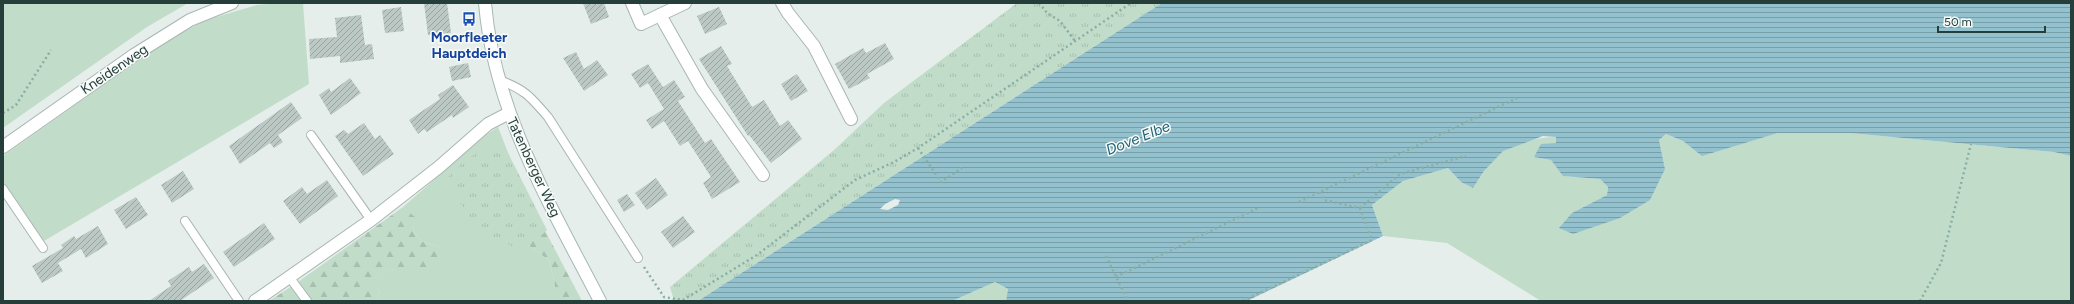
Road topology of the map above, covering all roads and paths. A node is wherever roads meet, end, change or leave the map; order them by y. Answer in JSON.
{"nodes":[{"id":1,"x":232,"y":3,"type":"edge"},
{"id":2,"x":484,"y":3,"type":"edge"},
{"id":3,"x":632,"y":3,"type":"edge"},
{"id":4,"x":685,"y":3,"type":"edge"},
{"id":5,"x":1039,"y":3,"type":"edge"},
{"id":6,"x":1131,"y":3,"type":"edge"},
{"id":7,"x":785,"y":8,"type":"edge"},
{"id":8,"x":660,"y":15,"type":"junction"},
{"id":9,"x":1075,"y":41,"type":"junction"},
{"id":10,"x":51,"y":50,"type":"dead end"},
{"id":11,"x":499,"y":80,"type":"junction"},
{"id":12,"x":1519,"y":97,"type":"dead end"},
{"id":13,"x":3,"y":113,"type":"edge"},
{"id":14,"x":509,"y":113,"type":"junction"},
{"id":15,"x":851,"y":119,"type":"dead end"},
{"id":16,"x":311,"y":135,"type":"dead end"},
{"id":17,"x":1971,"y":144,"type":"dead end"},
{"id":18,"x":3,"y":147,"type":"edge"},
{"id":19,"x":918,"y":148,"type":"junction"},
{"id":20,"x":1466,"y":156,"type":"dead end"},
{"id":21,"x":962,"y":168,"type":"dead end"},
{"id":22,"x":762,"y":175,"type":"dead end"},
{"id":23,"x":3,"y":189,"type":"edge"},
{"id":24,"x":1320,"y":192,"type":"junction"},
{"id":25,"x":1299,"y":202,"type":"dead end"},
{"id":26,"x":1258,"y":208,"type":"dead end"},
{"id":27,"x":1360,"y":208,"type":"junction"},
{"id":28,"x":371,"y":220,"type":"junction"},
{"id":29,"x":185,"y":221,"type":"dead end"},
{"id":30,"x":43,"y":248,"type":"dead end"},
{"id":31,"x":1106,"y":256,"type":"dead end"},
{"id":32,"x":638,"y":258,"type":"joint"},
{"id":33,"x":1116,"y":277,"type":"junction"},
{"id":34,"x":290,"y":278,"type":"junction"},
{"id":35,"x":239,"y":301,"type":"edge"},
{"id":36,"x":255,"y":301,"type":"edge"},
{"id":37,"x":307,"y":301,"type":"edge"},
{"id":38,"x":600,"y":301,"type":"edge"},
{"id":39,"x":1128,"y":301,"type":"edge"},
{"id":40,"x":1243,"y":301,"type":"edge"},
{"id":41,"x":1920,"y":301,"type":"edge"}],
"edges":[{"from":1,"to":18,"type":"street","name":"Kneidenweg"},
{"from":2,"to":11,"type":"street","name":"Tatenberger Weg"},
{"from":3,"to":8,"type":"street"},
{"from":4,"to":8,"type":"street"},
{"from":5,"to":9,"type":"path"},
{"from":6,"to":9,"type":"path"},
{"from":7,"to":15,"type":"street"},
{"from":8,"to":22,"type":"street"},
{"from":9,"to":19,"type":"path"},
{"from":10,"to":13,"type":"path"},
{"from":11,"to":14,"type":"street","name":"Tatenberger Weg"},
{"from":11,"to":32,"type":"lane"},
{"from":12,"to":24,"type":"path"},
{"from":14,"to":28,"type":"street"},
{"from":14,"to":38,"type":"street","name":"Tatenberger Weg"},
{"from":16,"to":28,"type":"lane"},
{"from":17,"to":41,"type":"path"},
{"from":19,"to":21,"type":"path"},
{"from":19,"to":32,"type":"path"},
{"from":20,"to":27,"type":"path"},
{"from":23,"to":30,"type":"lane"},
{"from":24,"to":25,"type":"path"},
{"from":24,"to":27,"type":"path"},
{"from":26,"to":33,"type":"path"},
{"from":27,"to":40,"type":"path"},
{"from":28,"to":34,"type":"street"},
{"from":29,"to":35,"type":"lane"},
{"from":31,"to":33,"type":"path"},
{"from":33,"to":39,"type":"path"},
{"from":34,"to":36,"type":"street"},
{"from":34,"to":37,"type":"lane"}]}
